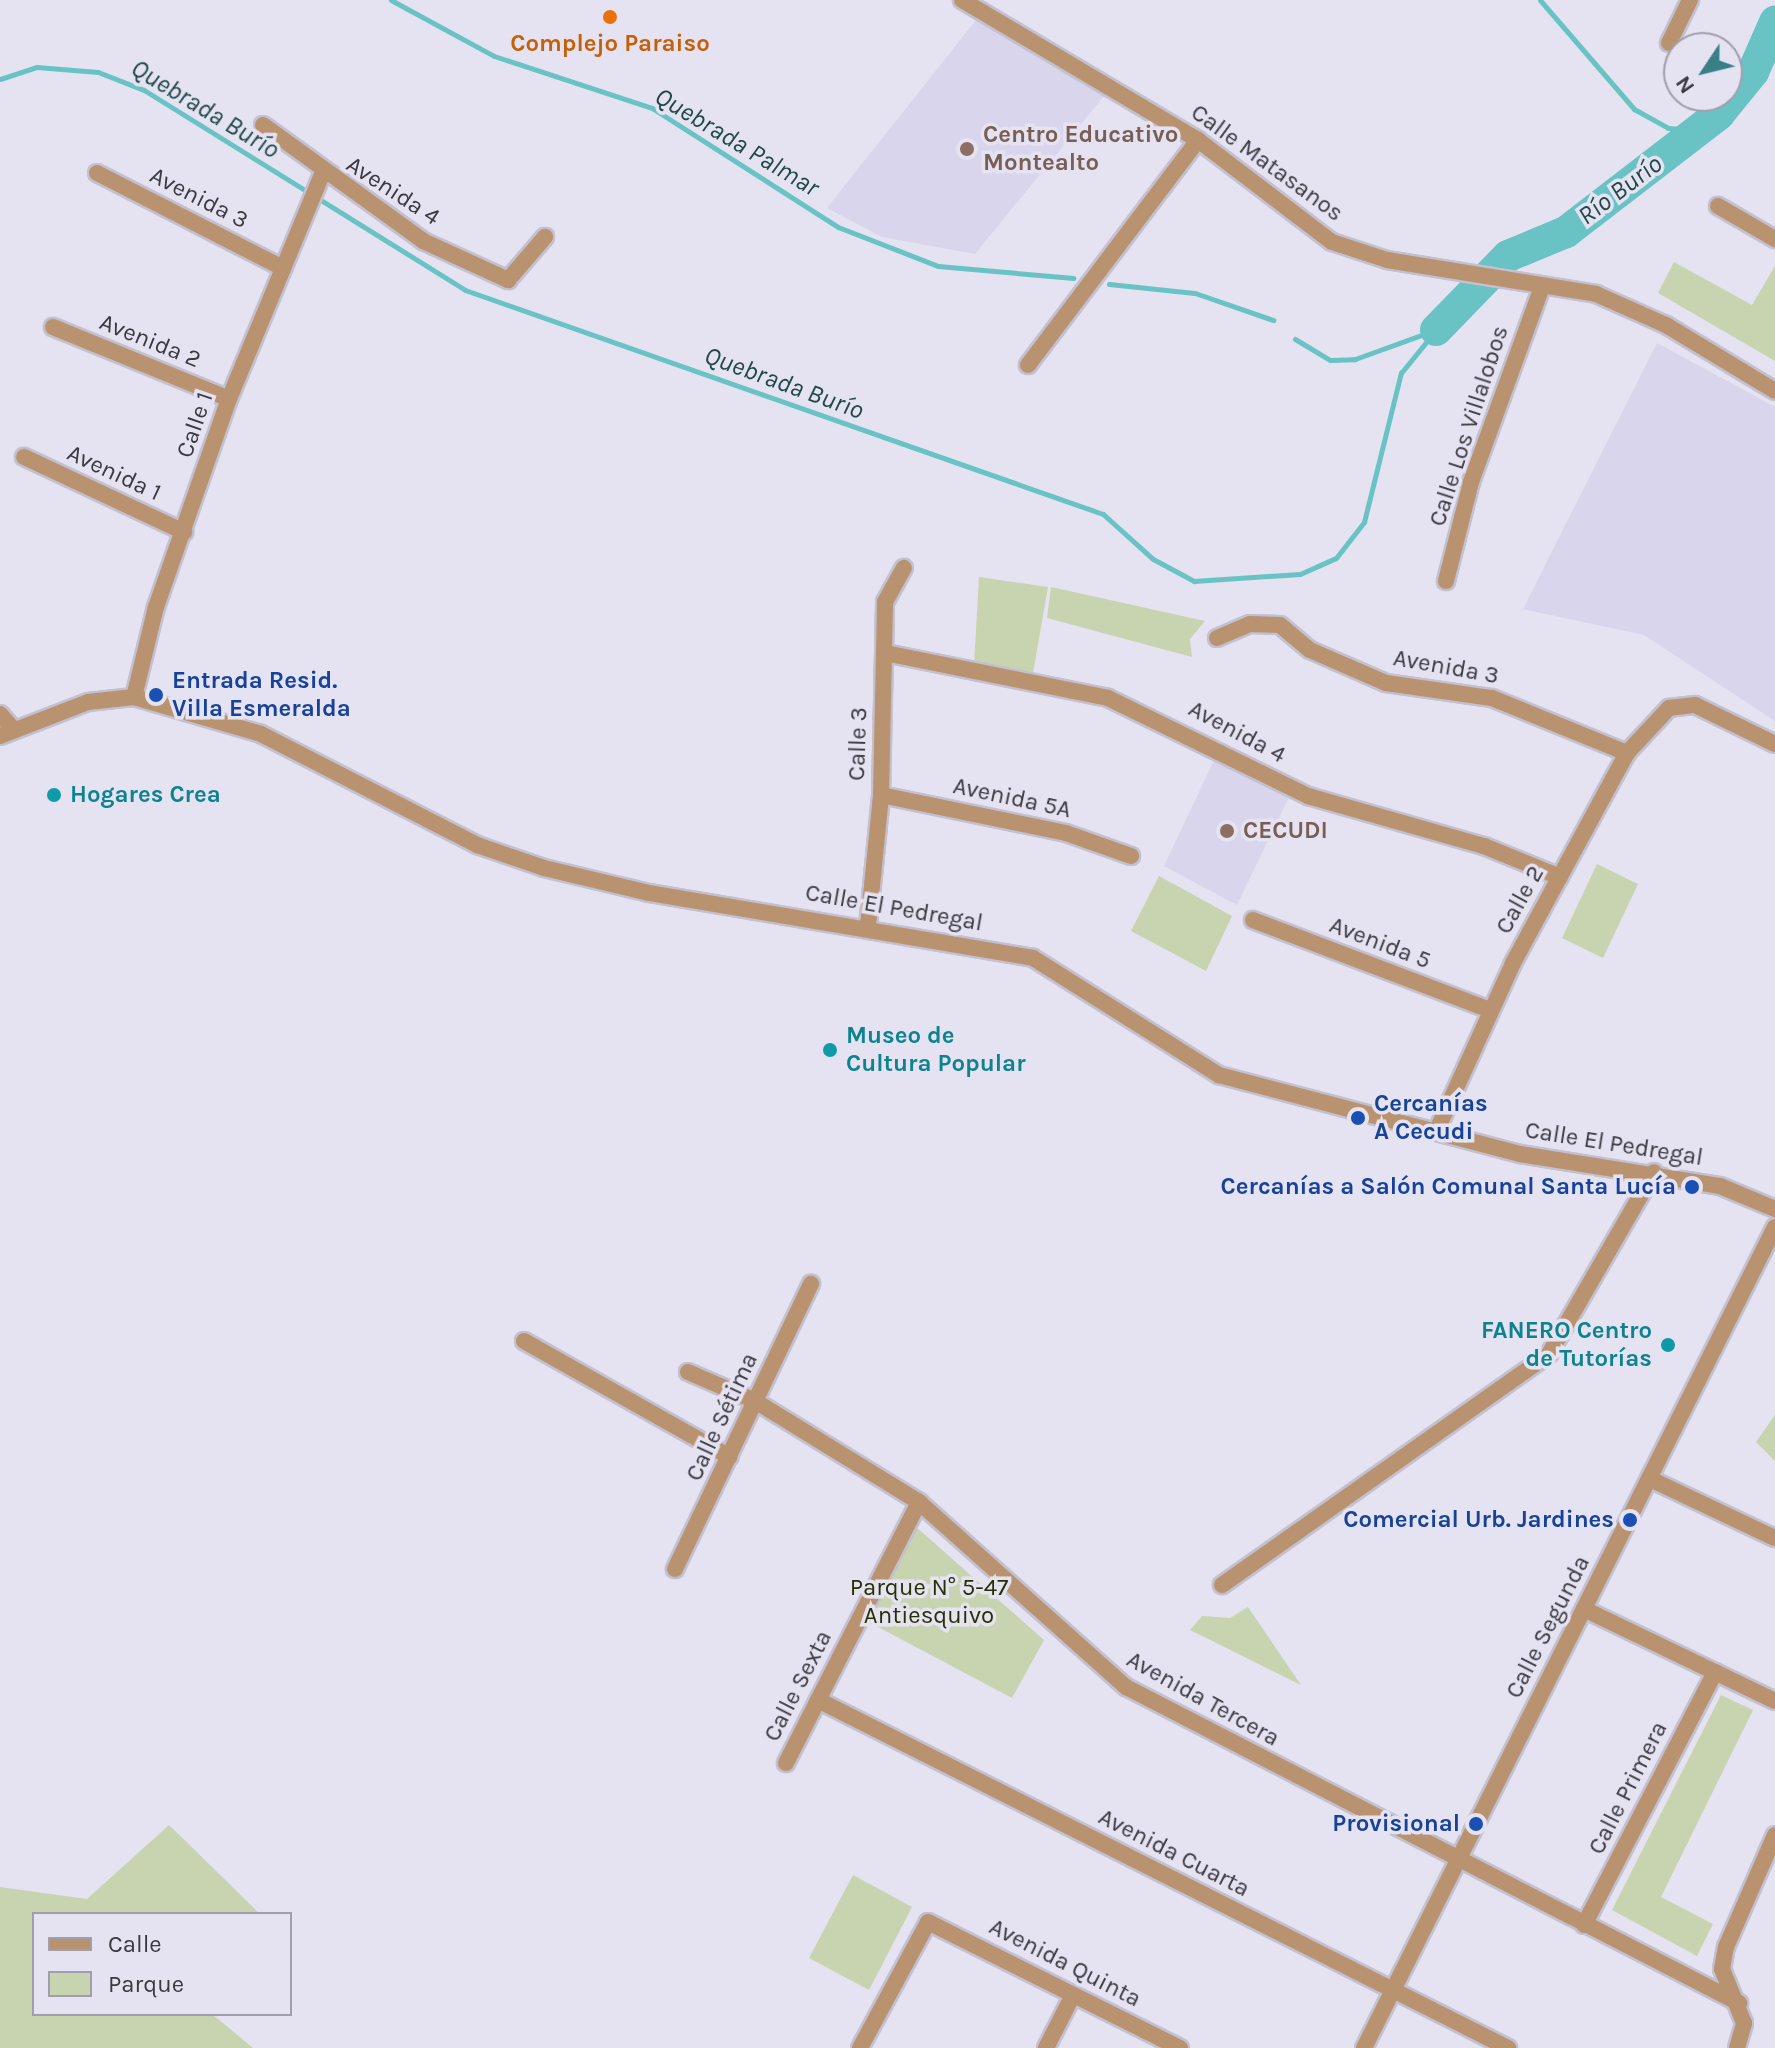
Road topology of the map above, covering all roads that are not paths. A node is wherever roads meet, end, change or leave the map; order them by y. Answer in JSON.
{"nodes":[{"id":1,"x":962,"y":0,"type":"edge"},
{"id":2,"x":1690,"y":0,"type":"edge"},
{"id":3,"x":1674,"y":32,"type":"edge"},
{"id":4,"x":263,"y":125,"type":"dead end"},
{"id":5,"x":1198,"y":140,"type":"junction"},
{"id":6,"x":97,"y":173,"type":"dead end"},
{"id":7,"x":319,"y":181,"type":"junction"},
{"id":8,"x":1718,"y":206,"type":"dead end"},
{"id":9,"x":545,"y":237,"type":"dead end"},
{"id":10,"x":1775,"y":239,"type":"edge"},
{"id":11,"x":279,"y":266,"type":"junction"},
{"id":12,"x":1542,"y":287,"type":"junction"},
{"id":13,"x":53,"y":327,"type":"dead end"},
{"id":14,"x":1028,"y":365,"type":"dead end"},
{"id":15,"x":1775,"y":391,"type":"edge"},
{"id":16,"x":229,"y":399,"type":"junction"},
{"id":17,"x":24,"y":457,"type":"dead end"},
{"id":18,"x":184,"y":532,"type":"junction"},
{"id":19,"x":904,"y":568,"type":"dead end"},
{"id":20,"x":1446,"y":581,"type":"dead end"},
{"id":21,"x":1217,"y":638,"type":"dead end"},
{"id":22,"x":885,"y":653,"type":"junction"},
{"id":23,"x":134,"y":697,"type":"junction"},
{"id":24,"x":0,"y":714,"type":"edge"},
{"id":25,"x":7,"y":733,"type":"edge"},
{"id":26,"x":1775,"y":744,"type":"edge"},
{"id":27,"x":1627,"y":753,"type":"junction"},
{"id":28,"x":881,"y":795,"type":"junction"},
{"id":29,"x":1131,"y":856,"type":"dead end"},
{"id":30,"x":1560,"y":877,"type":"junction"},
{"id":31,"x":1253,"y":920,"type":"dead end"},
{"id":32,"x":868,"y":926,"type":"junction"},
{"id":33,"x":1490,"y":1010,"type":"junction"},
{"id":34,"x":1437,"y":1130,"type":"junction"},
{"id":35,"x":1654,"y":1172,"type":"junction"},
{"id":36,"x":1775,"y":1209,"type":"edge"},
{"id":37,"x":1775,"y":1227,"type":"edge"},
{"id":38,"x":811,"y":1284,"type":"dead end"},
{"id":39,"x":524,"y":1341,"type":"dead end"},
{"id":40,"x":688,"y":1372,"type":"dead end"},
{"id":41,"x":755,"y":1401,"type":"junction"},
{"id":42,"x":730,"y":1457,"type":"junction"},
{"id":43,"x":1650,"y":1479,"type":"junction"},
{"id":44,"x":919,"y":1502,"type":"junction"},
{"id":45,"x":1775,"y":1538,"type":"edge"},
{"id":46,"x":675,"y":1569,"type":"dead end"},
{"id":47,"x":1222,"y":1585,"type":"dead end"},
{"id":48,"x":1584,"y":1609,"type":"junction"},
{"id":49,"x":1715,"y":1672,"type":"junction"},
{"id":50,"x":818,"y":1700,"type":"junction"},
{"id":51,"x":1775,"y":1701,"type":"edge"},
{"id":52,"x":786,"y":1763,"type":"dead end"},
{"id":53,"x":1775,"y":1835,"type":"edge"},
{"id":54,"x":1456,"y":1862,"type":"junction"},
{"id":55,"x":1584,"y":1925,"type":"junction"},
{"id":56,"x":1393,"y":1991,"type":"junction"},
{"id":57,"x":1073,"y":1995,"type":"junction"},
{"id":58,"x":1739,"y":2003,"type":"junction"},
{"id":59,"x":860,"y":2048,"type":"edge"},
{"id":60,"x":1046,"y":2048,"type":"edge"},
{"id":61,"x":1180,"y":2048,"type":"edge"},
{"id":62,"x":1364,"y":2048,"type":"edge"},
{"id":63,"x":1508,"y":2048,"type":"edge"},
{"id":64,"x":1737,"y":2048,"type":"edge"}],
"edges":[{"from":1,"to":5,"type":"street","name":"Calle Matasanos"},
{"from":2,"to":3,"type":"street"},
{"from":4,"to":7,"type":"street","name":"Avenida 4"},
{"from":5,"to":12,"type":"street","name":"Calle Matasanos"},
{"from":5,"to":14,"type":"street"},
{"from":6,"to":11,"type":"street","name":"Avenida 3"},
{"from":7,"to":9,"type":"street","name":"Avenida 4"},
{"from":7,"to":11,"type":"street","name":"Calle 1"},
{"from":8,"to":10,"type":"street"},
{"from":11,"to":16,"type":"street","name":"Calle 1"},
{"from":12,"to":15,"type":"street"},
{"from":12,"to":20,"type":"street","name":"Calle Los Villalobos"},
{"from":13,"to":16,"type":"street","name":"Avenida 2"},
{"from":16,"to":18,"type":"street","name":"Calle 1"},
{"from":17,"to":18,"type":"street","name":"Avenida 1"},
{"from":18,"to":23,"type":"street","name":"Calle 1"},
{"from":19,"to":22,"type":"street","name":"Calle 3"},
{"from":21,"to":27,"type":"street","name":"Avenida 3"},
{"from":22,"to":28,"type":"street","name":"Calle 3"},
{"from":22,"to":30,"type":"street","name":"Avenida 4"},
{"from":23,"to":25,"type":"street","name":"Calle El Pedregal"},
{"from":23,"to":32,"type":"street","name":"Calle El Pedregal"},
{"from":24,"to":25,"type":"street"},
{"from":26,"to":27,"type":"street","name":"Calle 2"},
{"from":27,"to":30,"type":"street","name":"Calle 2"},
{"from":28,"to":29,"type":"street","name":"Avenida 5A"},
{"from":28,"to":32,"type":"street","name":"Calle 3"},
{"from":30,"to":33,"type":"street","name":"Calle 2"},
{"from":31,"to":33,"type":"street","name":"Avenida 5"},
{"from":32,"to":34,"type":"street","name":"Calle El Pedregal"},
{"from":33,"to":34,"type":"street","name":"Calle 2"},
{"from":34,"to":35,"type":"street","name":"Calle El Pedregal"},
{"from":35,"to":36,"type":"street","name":"Calle El Pedregal"},
{"from":35,"to":47,"type":"street"},
{"from":37,"to":43,"type":"street","name":"Calle Segunda"},
{"from":38,"to":41,"type":"street","name":"Calle Sétima"},
{"from":39,"to":42,"type":"street"},
{"from":40,"to":41,"type":"street","name":"Avenida Tercera"},
{"from":41,"to":42,"type":"street","name":"Calle Sétima"},
{"from":41,"to":44,"type":"street","name":"Avenida Tercera"},
{"from":42,"to":46,"type":"street","name":"Calle Sétima"},
{"from":43,"to":45,"type":"street"},
{"from":43,"to":48,"type":"street","name":"Calle Segunda"},
{"from":44,"to":50,"type":"street","name":"Calle Sexta"},
{"from":44,"to":54,"type":"street","name":"Avenida Tercera"},
{"from":48,"to":49,"type":"street"},
{"from":48,"to":54,"type":"street","name":"Calle Segunda"},
{"from":49,"to":51,"type":"street"},
{"from":49,"to":55,"type":"street","name":"Calle Primera"},
{"from":50,"to":52,"type":"street","name":"Calle Sexta"},
{"from":50,"to":56,"type":"street","name":"Avenida Cuarta"},
{"from":53,"to":58,"type":"street"},
{"from":54,"to":55,"type":"street","name":"Avenida Tercera"},
{"from":54,"to":56,"type":"street","name":"Calle Segunda"},
{"from":55,"to":58,"type":"street","name":"Avenida Tercera"},
{"from":56,"to":62,"type":"street","name":"Calle Segunda"},
{"from":56,"to":63,"type":"street","name":"Avenida Cuarta"},
{"from":57,"to":59,"type":"street","name":"Avenida Quinta"},
{"from":57,"to":60,"type":"street"},
{"from":57,"to":61,"type":"street","name":"Avenida Quinta"},
{"from":58,"to":64,"type":"street"}]}
